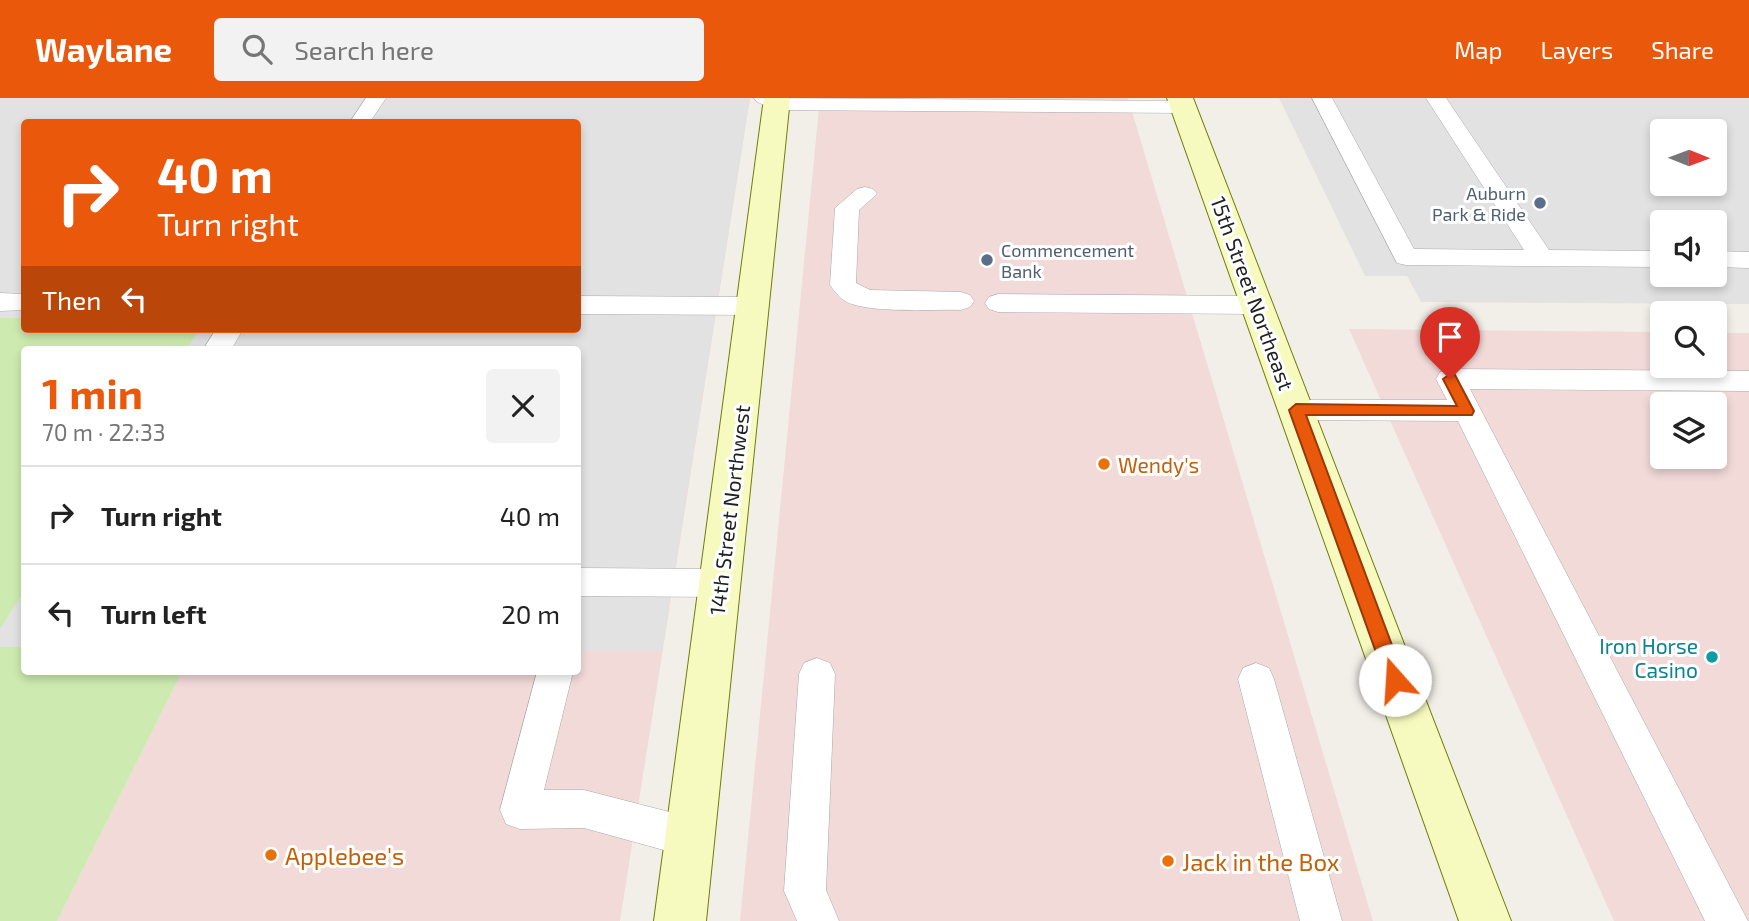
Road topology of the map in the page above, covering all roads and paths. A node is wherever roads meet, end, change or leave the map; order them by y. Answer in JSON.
{"nodes":[{"id":1,"x":376,"y":98,"type":"edge"},
{"id":2,"x":1322,"y":98,"type":"edge"},
{"id":3,"x":1436,"y":98,"type":"edge"},
{"id":4,"x":772,"y":100,"type":"edge"},
{"id":5,"x":1182,"y":102,"type":"edge"},
{"id":6,"x":362,"y":119,"type":"edge"},
{"id":7,"x":865,"y":194,"type":"dead end"},
{"id":8,"x":1542,"y":258,"type":"junction"},
{"id":9,"x":1650,"y":259,"type":"edge"},
{"id":10,"x":1727,"y":259,"type":"edge"},
{"id":11,"x":1749,"y":260,"type":"edge"},
{"id":12,"x":961,"y":301,"type":"dead end"},
{"id":13,"x":0,"y":302,"type":"edge"},
{"id":14,"x":21,"y":302,"type":"edge"},
{"id":15,"x":998,"y":303,"type":"dead end"},
{"id":16,"x":581,"y":305,"type":"edge"},
{"id":17,"x":1257,"y":305,"type":"junction"},
{"id":18,"x":753,"y":306,"type":"junction"},
{"id":19,"x":1749,"y":381,"type":"edge"},
{"id":20,"x":1296,"y":410,"type":"junction"},
{"id":21,"x":1466,"y":411,"type":"junction"},
{"id":22,"x":581,"y":582,"type":"edge"},
{"id":23,"x":721,"y":583,"type":"junction"},
{"id":24,"x":817,"y":674,"type":"dead end"},
{"id":25,"x":554,"y":675,"type":"edge"},
{"id":26,"x":1256,"y":679,"type":"dead end"},
{"id":27,"x":689,"y":837,"type":"junction"},
{"id":28,"x":1734,"y":918,"type":"edge"},
{"id":29,"x":680,"y":921,"type":"edge"},
{"id":30,"x":818,"y":921,"type":"edge"},
{"id":31,"x":1321,"y":921,"type":"edge"},
{"id":32,"x":1485,"y":921,"type":"edge"}],
"edges":[{"from":1,"to":6,"type":"lane"},
{"from":2,"to":8,"type":"lane"},
{"from":3,"to":8,"type":"lane"},
{"from":4,"to":5,"type":"lane"},
{"from":4,"to":18,"type":"street","name":"14th Street Northwest"},
{"from":5,"to":17,"type":"street","name":"15th Street Northeast"},
{"from":7,"to":12,"type":"lane"},
{"from":8,"to":9,"type":"lane"},
{"from":10,"to":11,"type":"lane"},
{"from":13,"to":14,"type":"lane"},
{"from":15,"to":17,"type":"lane"},
{"from":16,"to":18,"type":"lane"},
{"from":17,"to":20,"type":"street","name":"15th Street Northeast"},
{"from":18,"to":23,"type":"street","name":"14th Street Northwest"},
{"from":19,"to":21,"type":"lane"},
{"from":20,"to":21,"type":"lane"},
{"from":20,"to":32,"type":"street","name":"15th Street Northeast"},
{"from":21,"to":28,"type":"lane"},
{"from":22,"to":23,"type":"lane"},
{"from":23,"to":27,"type":"street","name":"14th Street Northwest"},
{"from":24,"to":30,"type":"lane"},
{"from":25,"to":27,"type":"lane"},
{"from":26,"to":31,"type":"lane"},
{"from":27,"to":29,"type":"street","name":"14th Street Northwest"}]}
